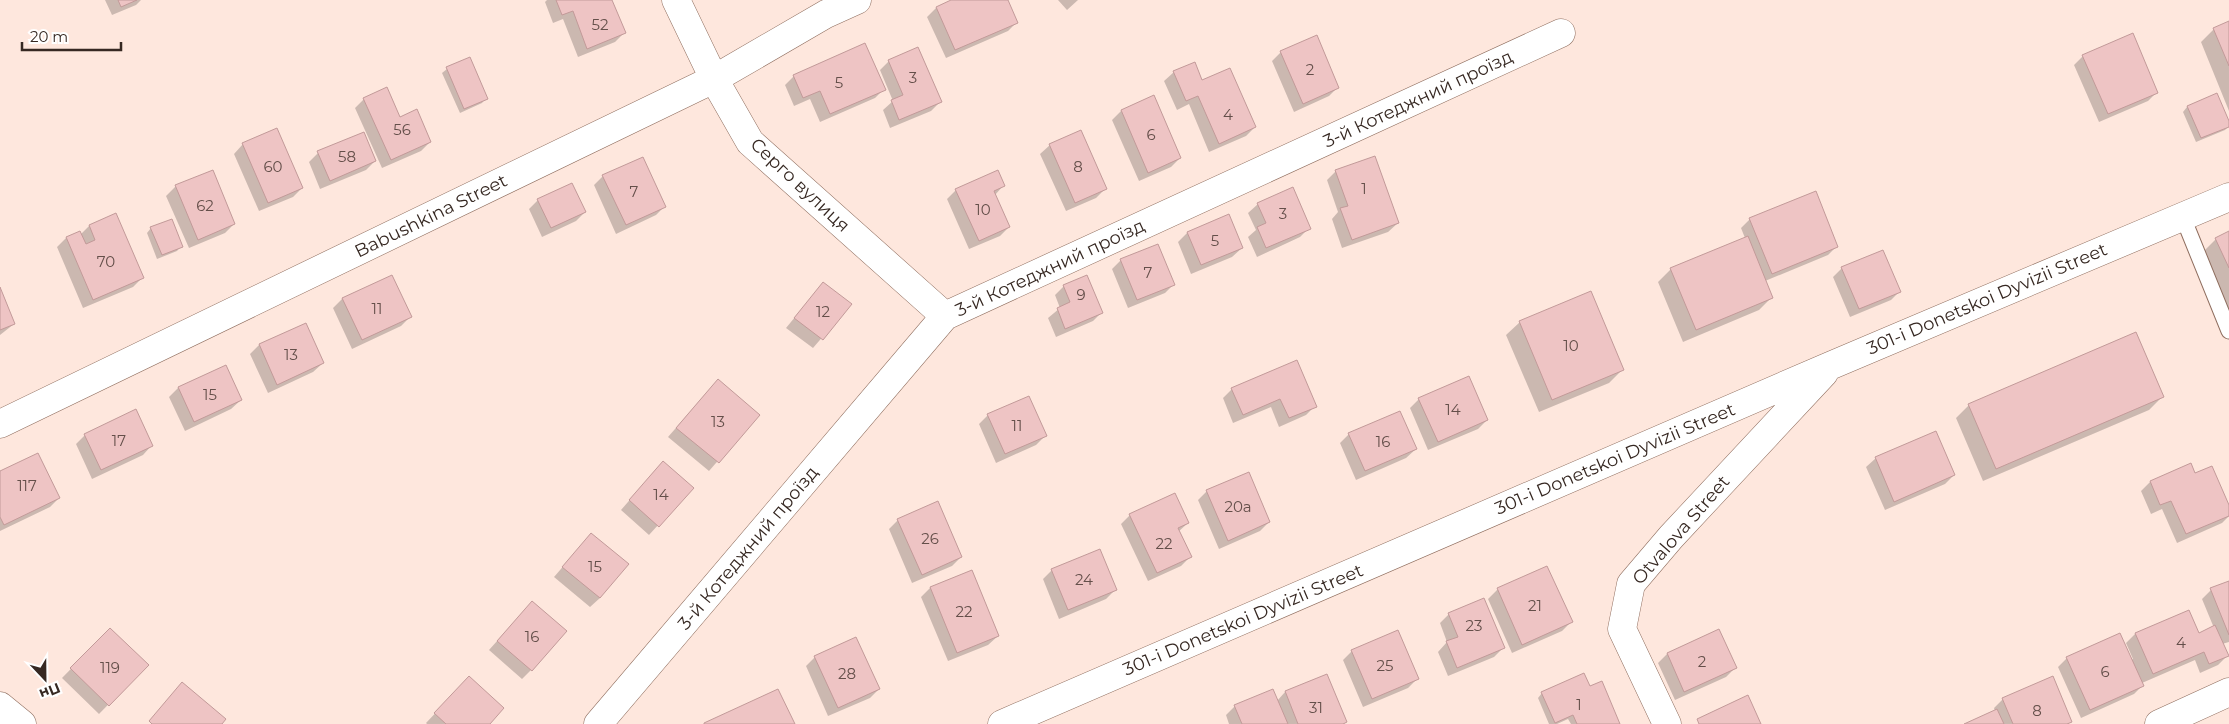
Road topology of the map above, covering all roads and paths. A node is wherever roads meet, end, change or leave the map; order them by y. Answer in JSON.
{"nodes":[{"id":1,"x":676,"y":0,"type":"edge"},
{"id":2,"x":857,"y":0,"type":"edge"},
{"id":3,"x":1561,"y":33,"type":"dead end"},
{"id":4,"x":714,"y":79,"type":"junction"},
{"id":5,"x":2229,"y":197,"type":"edge"},
{"id":6,"x":2182,"y":215,"type":"junction"},
{"id":7,"x":945,"y":316,"type":"junction"},
{"id":8,"x":2229,"y":331,"type":"edge"},
{"id":9,"x":1832,"y":365,"type":"junction"},
{"id":10,"x":0,"y":424,"type":"edge"},
{"id":11,"x":2229,"y":692,"type":"edge"},
{"id":12,"x":0,"y":706,"type":"edge"},
{"id":13,"x":22,"y":724,"type":"edge"},
{"id":14,"x":598,"y":724,"type":"edge"},
{"id":15,"x":1002,"y":724,"type":"edge"},
{"id":16,"x":1667,"y":724,"type":"edge"},
{"id":17,"x":2159,"y":724,"type":"edge"}],
"edges":[{"from":1,"to":4,"type":"street","name":"Серго вулиця"},
{"from":2,"to":4,"type":"street","name":"Babushkina Street"},
{"from":3,"to":7,"type":"street","name":"3-й Котеджний проїзд"},
{"from":4,"to":7,"type":"street","name":"Серго вулиця"},
{"from":4,"to":10,"type":"street","name":"Babushkina Street"},
{"from":5,"to":6,"type":"street","name":"301-i Donetskoi Dyvizii Street"},
{"from":6,"to":8,"type":"lane"},
{"from":6,"to":9,"type":"street","name":"301-i Donetskoi Dyvizii Street"},
{"from":7,"to":14,"type":"street","name":"3-й Котеджний проїзд"},
{"from":9,"to":15,"type":"street","name":"301-i Donetskoi Dyvizii Street"},
{"from":9,"to":16,"type":"street","name":"Otvalova Street"},
{"from":11,"to":17,"type":"street"},
{"from":12,"to":13,"type":"street"}]}
